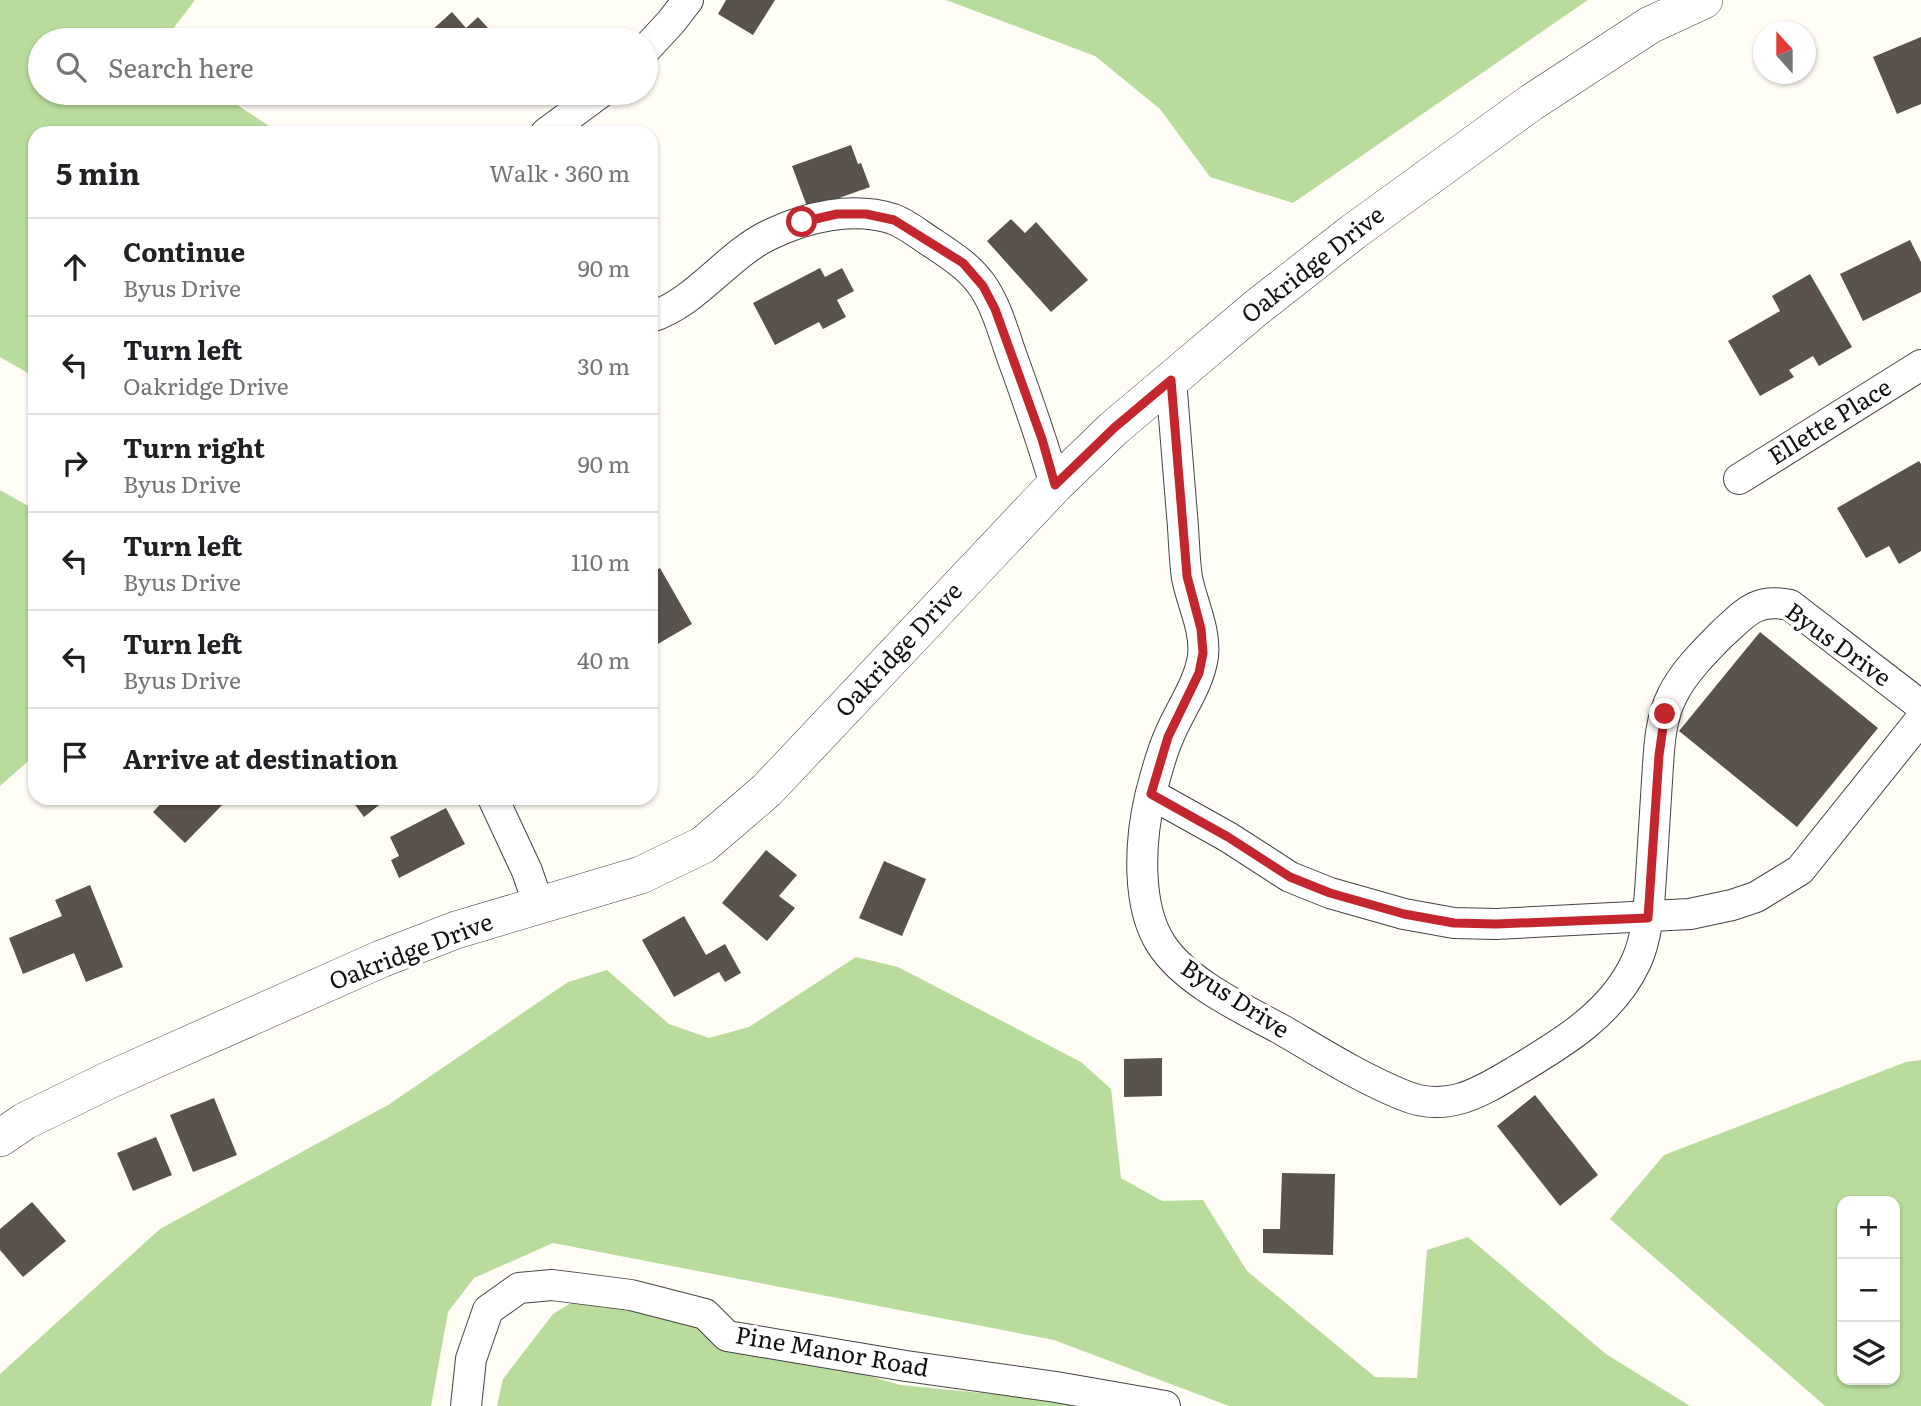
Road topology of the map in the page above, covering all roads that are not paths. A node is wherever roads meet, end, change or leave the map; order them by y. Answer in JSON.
{"nodes":[{"id":1,"x":688,"y":0,"type":"edge"},
{"id":2,"x":1704,"y":0,"type":"edge"},
{"id":3,"x":658,"y":35,"type":"edge"},
{"id":4,"x":584,"y":105,"type":"edge"},
{"id":5,"x":555,"y":126,"type":"edge"},
{"id":6,"x":658,"y":315,"type":"edge"},
{"id":7,"x":1921,"y":365,"type":"edge"},
{"id":8,"x":1171,"y":380,"type":"junction"},
{"id":9,"x":1739,"y":479,"type":"dead end"},
{"id":10,"x":1055,"y":485,"type":"junction"},
{"id":11,"x":1921,"y":712,"type":"edge"},
{"id":12,"x":1921,"y":719,"type":"edge"},
{"id":13,"x":1151,"y":794,"type":"junction"},
{"id":14,"x":496,"y":805,"type":"edge"},
{"id":15,"x":539,"y":906,"type":"junction"},
{"id":16,"x":1648,"y":918,"type":"junction"},
{"id":17,"x":0,"y":1138,"type":"edge"},
{"id":18,"x":466,"y":1406,"type":"edge"},
{"id":19,"x":1165,"y":1406,"type":"edge"}],
"edges":[{"from":1,"to":3,"type":"street"},
{"from":2,"to":8,"type":"street","name":"Oakridge Drive"},
{"from":4,"to":5,"type":"street"},
{"from":6,"to":10,"type":"street"},
{"from":7,"to":9,"type":"street","name":"Ellette Place"},
{"from":8,"to":10,"type":"street","name":"Oakridge Drive"},
{"from":8,"to":13,"type":"street","name":"Byus Drive"},
{"from":10,"to":15,"type":"street","name":"Oakridge Drive"},
{"from":11,"to":16,"type":"street","name":"Byus Drive"},
{"from":12,"to":16,"type":"street"},
{"from":13,"to":16,"type":"street"},
{"from":13,"to":16,"type":"street","name":"Byus Drive"},
{"from":14,"to":15,"type":"street"},
{"from":15,"to":17,"type":"street","name":"Oakridge Drive"},
{"from":18,"to":19,"type":"street","name":"Pine Manor Road"}]}
